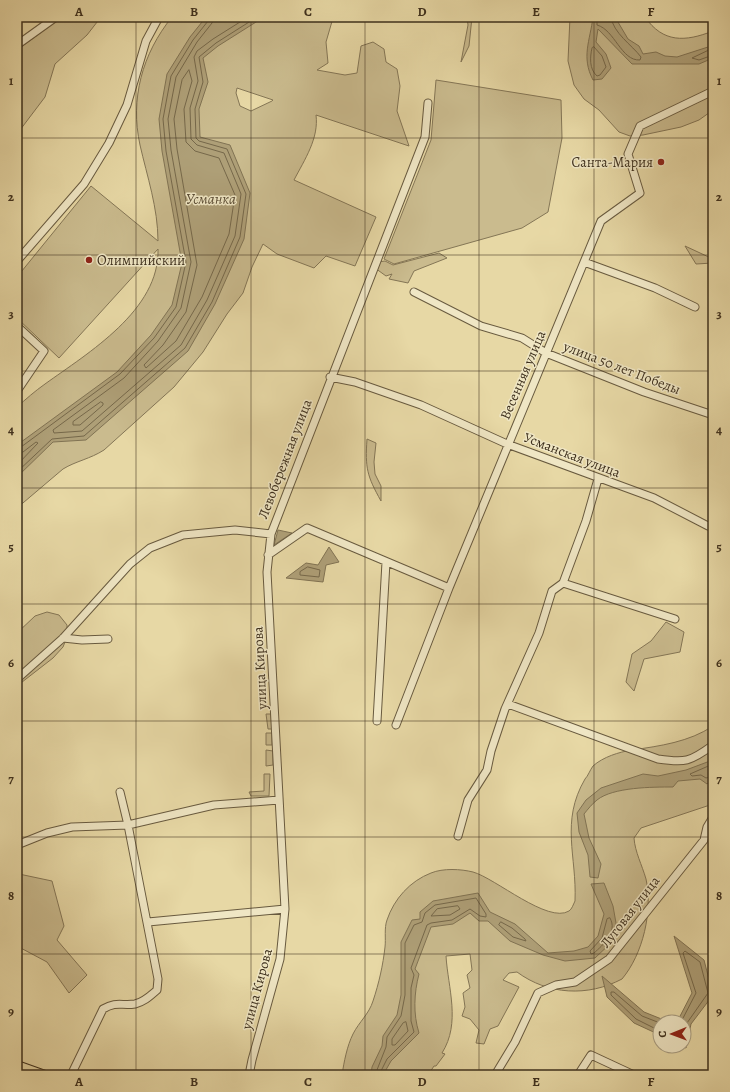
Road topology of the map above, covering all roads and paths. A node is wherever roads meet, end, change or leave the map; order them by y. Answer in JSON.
{"nodes":[{"id":1,"x":56,"y":17,"type":"edge"},
{"id":2,"x":159,"y":17,"type":"edge"},
{"id":3,"x":17,"y":44,"type":"edge"},
{"id":4,"x":713,"y":91,"type":"edge"},
{"id":5,"x":428,"y":103,"type":"dead end"},
{"id":6,"x":17,"y":261,"type":"edge"},
{"id":7,"x":584,"y":262,"type":"junction"},
{"id":8,"x":414,"y":292,"type":"dead end"},
{"id":9,"x":695,"y":307,"type":"dead end"},
{"id":10,"x":17,"y":326,"type":"edge"},
{"id":11,"x":546,"y":353,"type":"junction"},
{"id":12,"x":330,"y":377,"type":"junction"},
{"id":13,"x":17,"y":391,"type":"edge"},
{"id":14,"x":713,"y":415,"type":"edge"},
{"id":15,"x":507,"y":444,"type":"junction"},
{"id":16,"x":598,"y":479,"type":"junction"},
{"id":17,"x":713,"y":527,"type":"edge"},
{"id":18,"x":271,"y":534,"type":"junction"},
{"id":19,"x":268,"y":555,"type":"junction"},
{"id":20,"x":386,"y":562,"type":"junction"},
{"id":21,"x":563,"y":582,"type":"junction"},
{"id":22,"x":449,"y":588,"type":"junction"},
{"id":23,"x":675,"y":619,"type":"dead end"},
{"id":24,"x":63,"y":638,"type":"junction"},
{"id":25,"x":108,"y":638,"type":"dead end"},
{"id":26,"x":17,"y":679,"type":"edge"},
{"id":27,"x":508,"y":704,"type":"junction"},
{"id":28,"x":377,"y":721,"type":"dead end"},
{"id":29,"x":396,"y":725,"type":"dead end"},
{"id":30,"x":713,"y":745,"type":"edge"},
{"id":31,"x":120,"y":792,"type":"dead end"},
{"id":32,"x":279,"y":800,"type":"junction"},
{"id":33,"x":713,"y":817,"type":"edge"},
{"id":34,"x":128,"y":825,"type":"junction"},
{"id":35,"x":458,"y":836,"type":"dead end"},
{"id":36,"x":17,"y":845,"type":"edge"},
{"id":37,"x":285,"y":909,"type":"junction"},
{"id":38,"x":148,"y":922,"type":"junction"},
{"id":39,"x":17,"y":1065,"type":"edge"},
{"id":40,"x":45,"y":1075,"type":"edge"},
{"id":41,"x":71,"y":1075,"type":"edge"},
{"id":42,"x":249,"y":1075,"type":"edge"},
{"id":43,"x":495,"y":1075,"type":"edge"},
{"id":44,"x":578,"y":1075,"type":"edge"},
{"id":45,"x":634,"y":1075,"type":"edge"}],
"edges":[{"from":1,"to":3,"type":"street"},
{"from":2,"to":6,"type":"street"},
{"from":4,"to":7,"type":"street","name":"Весенняя улица"},
{"from":5,"to":12,"type":"street","name":"Левобережная улица"},
{"from":7,"to":9,"type":"street"},
{"from":7,"to":11,"type":"street","name":"Весенняя улица"},
{"from":8,"to":11,"type":"street","name":"улица 50 лет Победы"},
{"from":10,"to":13,"type":"street"},
{"from":11,"to":14,"type":"street","name":"улица 50 лет Победы"},
{"from":11,"to":15,"type":"street","name":"Весенняя улица"},
{"from":12,"to":15,"type":"street","name":"Усманская улица"},
{"from":12,"to":18,"type":"street","name":"Левобережная улица"},
{"from":15,"to":16,"type":"street","name":"Усманская улица"},
{"from":15,"to":22,"type":"street","name":"Весенняя улица"},
{"from":16,"to":17,"type":"street","name":"Усманская улица"},
{"from":16,"to":21,"type":"street"},
{"from":18,"to":19,"type":"street","name":"улица Кирова"},
{"from":18,"to":24,"type":"street","name":"Левобережная улица"},
{"from":19,"to":20,"type":"street"},
{"from":19,"to":32,"type":"street","name":"улица Кирова"},
{"from":20,"to":22,"type":"street"},
{"from":20,"to":28,"type":"street"},
{"from":21,"to":23,"type":"street"},
{"from":21,"to":27,"type":"street"},
{"from":22,"to":29,"type":"street","name":"Весенняя улица"},
{"from":24,"to":25,"type":"street"},
{"from":24,"to":26,"type":"street","name":"Левобережная улица"},
{"from":27,"to":30,"type":"street"},
{"from":27,"to":35,"type":"street"},
{"from":31,"to":34,"type":"street"},
{"from":32,"to":34,"type":"street"},
{"from":32,"to":37,"type":"street","name":"улица Кирова"},
{"from":33,"to":43,"type":"street","name":"Луговая улица"},
{"from":34,"to":36,"type":"street"},
{"from":34,"to":38,"type":"street"},
{"from":37,"to":38,"type":"street"},
{"from":37,"to":42,"type":"street","name":"улица Кирова"},
{"from":38,"to":41,"type":"street"},
{"from":39,"to":40,"type":"main road"},
{"from":44,"to":45,"type":"street"}]}
